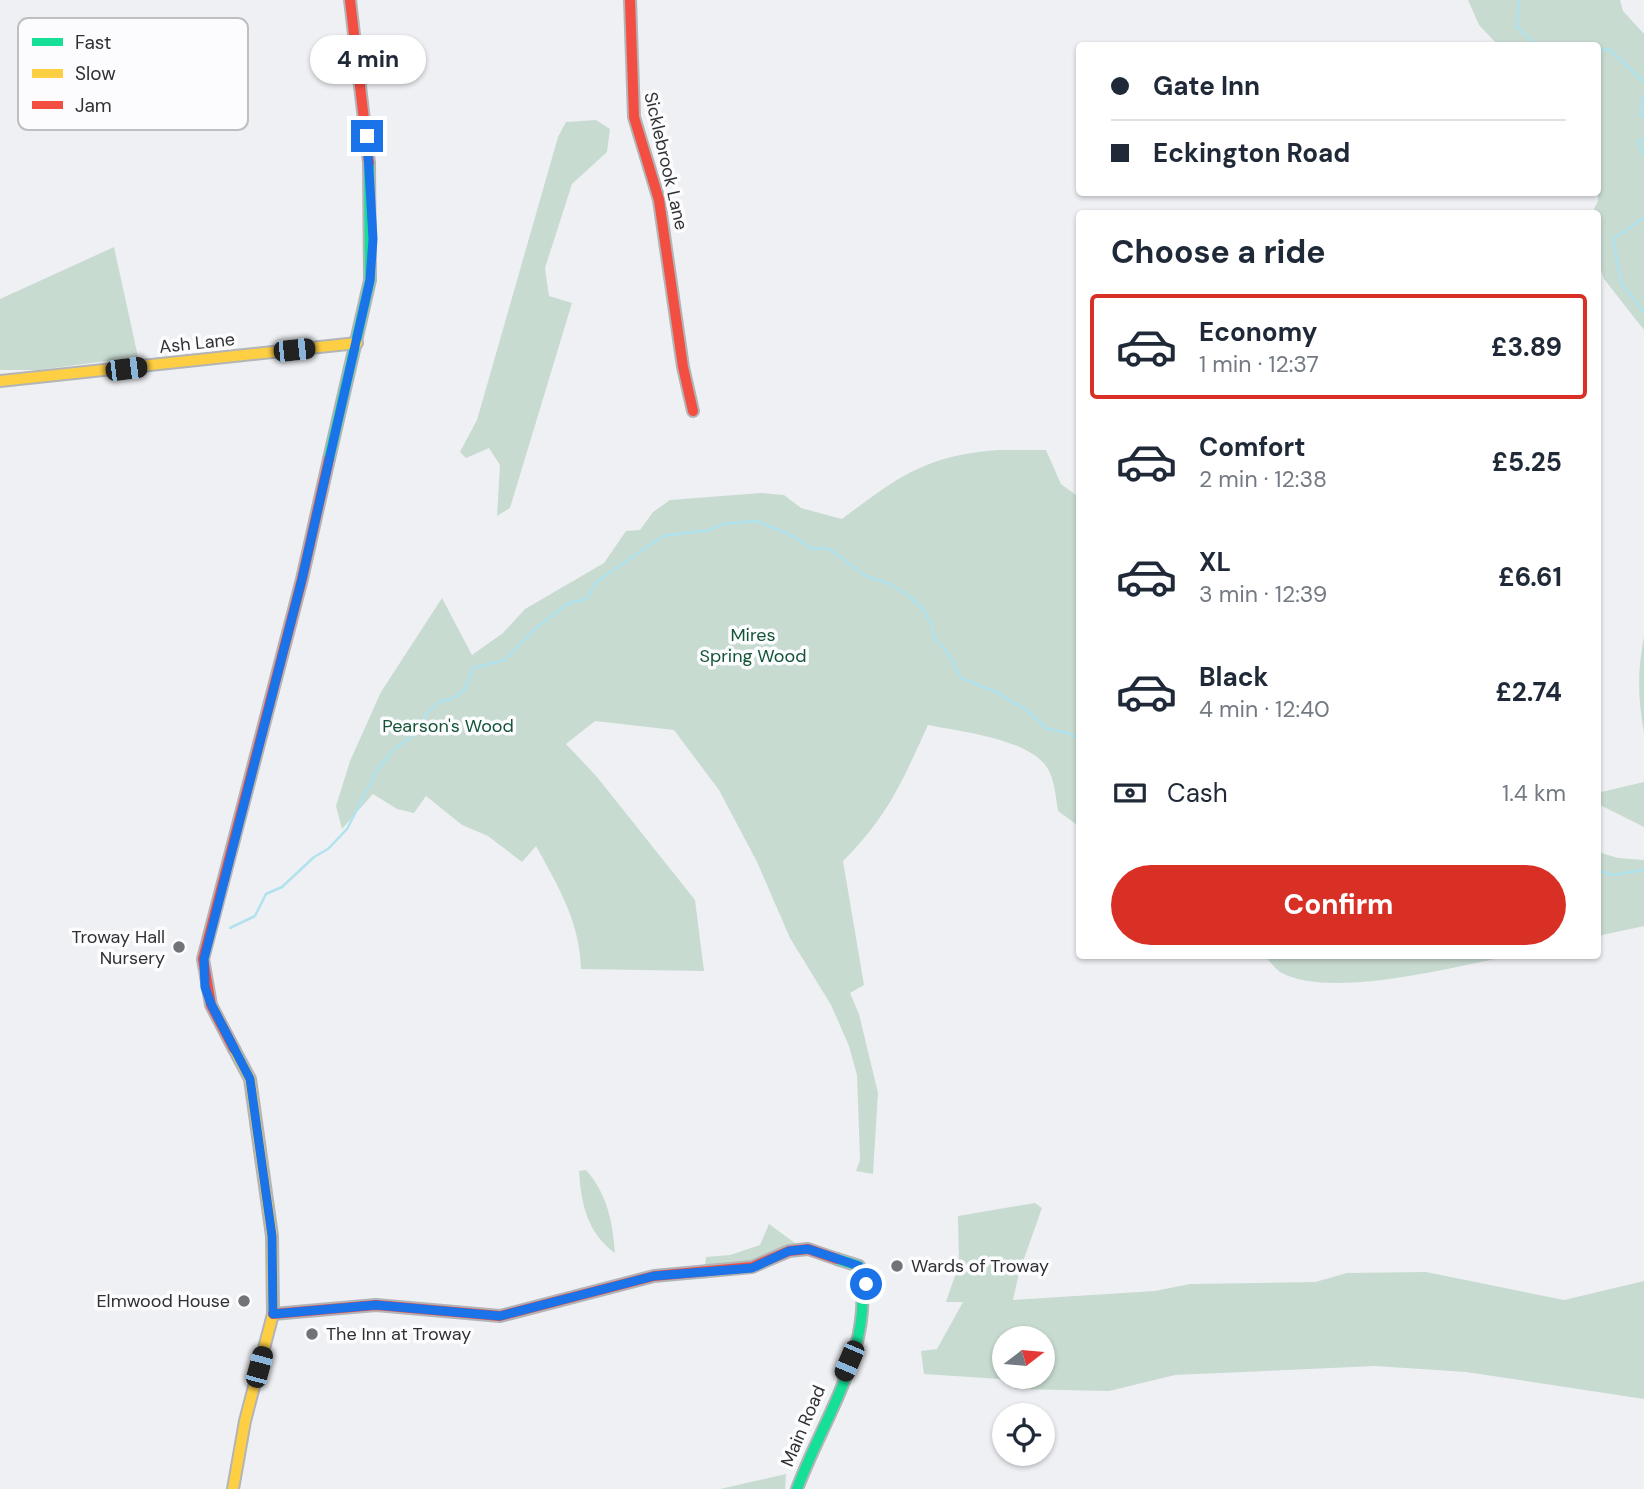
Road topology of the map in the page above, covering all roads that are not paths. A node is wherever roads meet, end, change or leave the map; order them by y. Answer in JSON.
{"nodes":[{"id":1,"x":350,"y":0,"type":"edge"},
{"id":2,"x":630,"y":0,"type":"edge"},
{"id":3,"x":357,"y":342,"type":"junction"},
{"id":4,"x":0,"y":381,"type":"edge"},
{"id":5,"x":694,"y":411,"type":"dead end"},
{"id":6,"x":273,"y":1314,"type":"junction"},
{"id":7,"x":233,"y":1489,"type":"edge"},
{"id":8,"x":797,"y":1489,"type":"edge"}],
"edges":[{"from":1,"to":3,"type":"street"},
{"from":2,"to":5,"type":"street","name":"Sicklebrook Lane"},
{"from":3,"to":4,"type":"street","name":"Ash Lane"},
{"from":3,"to":6,"type":"street"},
{"from":6,"to":7,"type":"street"},
{"from":6,"to":8,"type":"street","name":"Main Road"}]}
